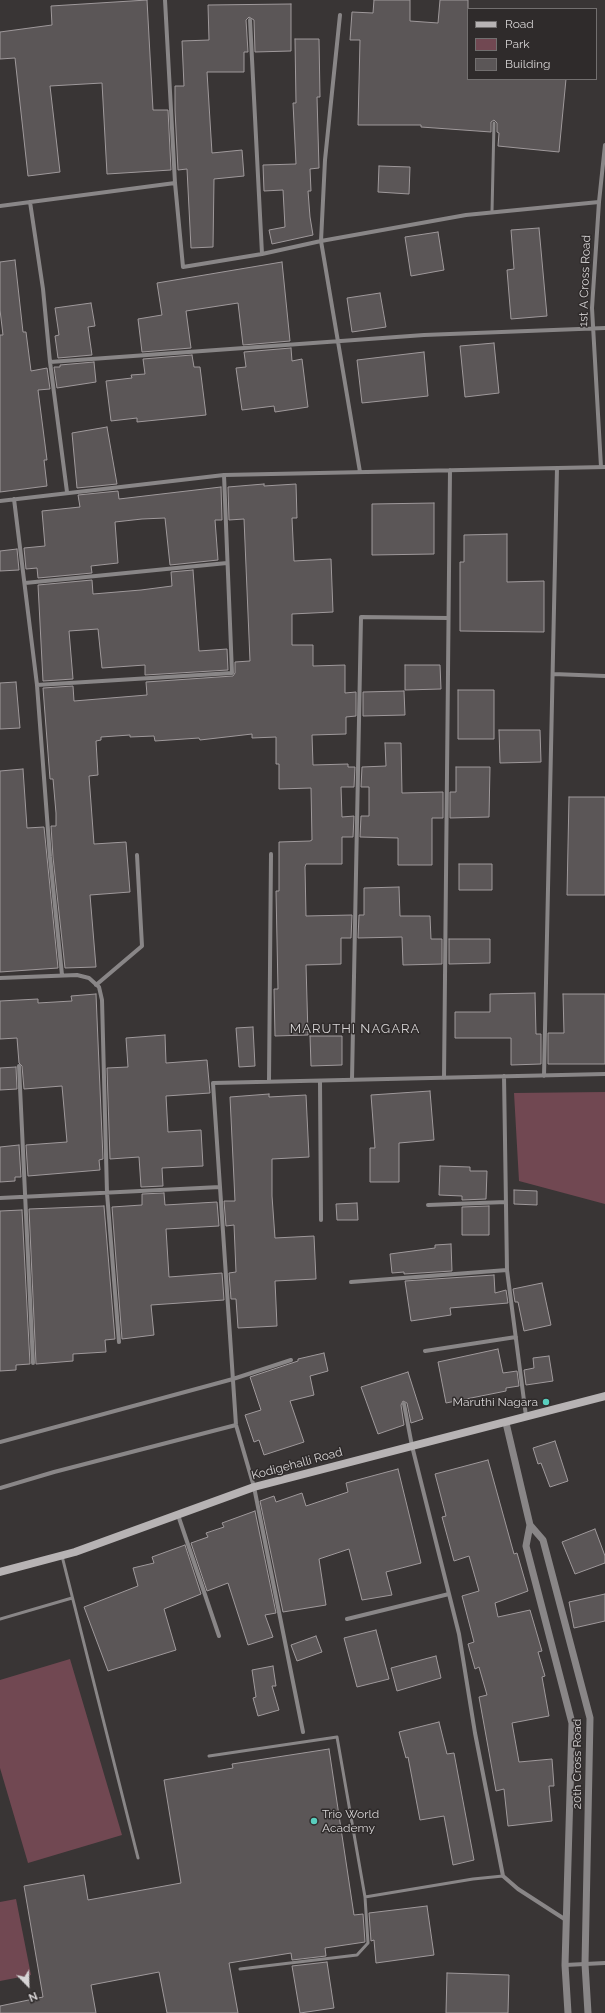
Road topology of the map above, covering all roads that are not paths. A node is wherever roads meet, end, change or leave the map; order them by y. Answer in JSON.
{"nodes":[{"id":1,"x":165,"y":0,"type":"edge"},
{"id":2,"x":340,"y":15,"type":"dead end"},
{"id":3,"x":250,"y":20,"type":"dead end"},
{"id":4,"x":494,"y":123,"type":"dead end"},
{"id":5,"x":605,"y":145,"type":"edge"},
{"id":6,"x":175,"y":183,"type":"junction"},
{"id":7,"x":30,"y":202,"type":"junction"},
{"id":8,"x":599,"y":202,"type":"junction"},
{"id":9,"x":0,"y":206,"type":"edge"},
{"id":10,"x":492,"y":212,"type":"junction"},
{"id":11,"x":321,"y":241,"type":"junction"},
{"id":12,"x":262,"y":254,"type":"junction"},
{"id":13,"x":593,"y":328,"type":"junction"},
{"id":14,"x":605,"y":328,"type":"edge"},
{"id":15,"x":340,"y":342,"type":"junction"},
{"id":16,"x":50,"y":362,"type":"junction"},
{"id":17,"x":603,"y":467,"type":"edge"},
{"id":18,"x":557,"y":468,"type":"junction"},
{"id":19,"x":450,"y":470,"type":"junction"},
{"id":20,"x":360,"y":472,"type":"junction"},
{"id":21,"x":224,"y":475,"type":"junction"},
{"id":22,"x":67,"y":492,"type":"junction"},
{"id":23,"x":14,"y":499,"type":"junction"},
{"id":24,"x":0,"y":501,"type":"edge"},
{"id":25,"x":227,"y":564,"type":"junction"},
{"id":26,"x":25,"y":583,"type":"junction"},
{"id":27,"x":448,"y":618,"type":"junction"},
{"id":28,"x":553,"y":674,"type":"junction"},
{"id":29,"x":605,"y":676,"type":"edge"},
{"id":30,"x":38,"y":685,"type":"junction"},
{"id":31,"x":271,"y":854,"type":"dead end"},
{"id":32,"x":137,"y":855,"type":"dead end"},
{"id":33,"x":62,"y":975,"type":"junction"},
{"id":34,"x":0,"y":978,"type":"edge"},
{"id":35,"x":96,"y":984,"type":"junction"},
{"id":36,"x":19,"y":1066,"type":"dead end"},
{"id":37,"x":605,"y":1074,"type":"edge"},
{"id":38,"x":504,"y":1076,"type":"junction"},
{"id":39,"x":544,"y":1076,"type":"junction"},
{"id":40,"x":444,"y":1078,"type":"junction"},
{"id":41,"x":352,"y":1079,"type":"junction"},
{"id":42,"x":320,"y":1080,"type":"junction"},
{"id":43,"x":269,"y":1081,"type":"junction"},
{"id":44,"x":220,"y":1187,"type":"junction"},
{"id":45,"x":107,"y":1193,"type":"junction"},
{"id":46,"x":25,"y":1197,"type":"junction"},
{"id":47,"x":0,"y":1198,"type":"edge"},
{"id":48,"x":506,"y":1202,"type":"junction"},
{"id":49,"x":428,"y":1205,"type":"dead end"},
{"id":50,"x":321,"y":1220,"type":"dead end"},
{"id":51,"x":507,"y":1270,"type":"junction"},
{"id":52,"x":351,"y":1282,"type":"dead end"},
{"id":53,"x":516,"y":1337,"type":"junction"},
{"id":54,"x":119,"y":1342,"type":"dead end"},
{"id":55,"x":425,"y":1351,"type":"dead end"},
{"id":56,"x":291,"y":1360,"type":"dead end"},
{"id":57,"x":33,"y":1363,"type":"dead end"},
{"id":58,"x":233,"y":1379,"type":"junction"},
{"id":59,"x":605,"y":1396,"type":"edge"},
{"id":60,"x":404,"y":1404,"type":"dead end"},
{"id":61,"x":526,"y":1417,"type":"junction"},
{"id":62,"x":506,"y":1423,"type":"junction"},
{"id":63,"x":236,"y":1425,"type":"junction"},
{"id":64,"x":0,"y":1442,"type":"edge"},
{"id":65,"x":412,"y":1446,"type":"junction"},
{"id":66,"x":254,"y":1487,"type":"junction"},
{"id":67,"x":0,"y":1488,"type":"edge"},
{"id":68,"x":178,"y":1514,"type":"junction"},
{"id":69,"x":530,"y":1525,"type":"junction"},
{"id":70,"x":62,"y":1556,"type":"junction"},
{"id":71,"x":0,"y":1572,"type":"edge"},
{"id":72,"x":449,"y":1594,"type":"junction"},
{"id":73,"x":72,"y":1598,"type":"junction"},
{"id":74,"x":0,"y":1619,"type":"edge"},
{"id":75,"x":347,"y":1619,"type":"dead end"},
{"id":76,"x":219,"y":1636,"type":"dead end"},
{"id":77,"x":303,"y":1732,"type":"dead end"},
{"id":78,"x":209,"y":1756,"type":"dead end"},
{"id":79,"x":138,"y":1858,"type":"dead end"},
{"id":80,"x":503,"y":1876,"type":"junction"},
{"id":81,"x":365,"y":1897,"type":"junction"},
{"id":82,"x":567,"y":1920,"type":"junction"},
{"id":83,"x":605,"y":1963,"type":"edge"},
{"id":84,"x":585,"y":1964,"type":"junction"},
{"id":85,"x":565,"y":1966,"type":"junction"},
{"id":86,"x":240,"y":1969,"type":"dead end"},
{"id":87,"x":568,"y":2013,"type":"edge"},
{"id":88,"x":588,"y":2013,"type":"edge"}],
"edges":[{"from":1,"to":6,"type":"street"},
{"from":2,"to":11,"type":"street"},
{"from":3,"to":12,"type":"street"},
{"from":4,"to":10,"type":"lane"},
{"from":5,"to":8,"type":"street","name":"1st A Cross Road"},
{"from":6,"to":7,"type":"street"},
{"from":6,"to":12,"type":"street"},
{"from":7,"to":9,"type":"street"},
{"from":7,"to":16,"type":"street"},
{"from":8,"to":10,"type":"street"},
{"from":8,"to":13,"type":"street","name":"1st A Cross Road"},
{"from":10,"to":11,"type":"street"},
{"from":11,"to":12,"type":"street"},
{"from":11,"to":15,"type":"street"},
{"from":13,"to":14,"type":"street"},
{"from":13,"to":15,"type":"street"},
{"from":13,"to":17,"type":"street","name":"1st A Cross Road"},
{"from":15,"to":16,"type":"street"},
{"from":15,"to":20,"type":"street"},
{"from":16,"to":22,"type":"street"},
{"from":17,"to":18,"type":"street"},
{"from":18,"to":19,"type":"street"},
{"from":18,"to":28,"type":"street"},
{"from":19,"to":20,"type":"street"},
{"from":19,"to":27,"type":"street"},
{"from":20,"to":21,"type":"street"},
{"from":21,"to":22,"type":"street"},
{"from":21,"to":25,"type":"street"},
{"from":22,"to":23,"type":"street"},
{"from":23,"to":24,"type":"street"},
{"from":23,"to":26,"type":"street"},
{"from":25,"to":26,"type":"street"},
{"from":25,"to":30,"type":"street"},
{"from":26,"to":30,"type":"street"},
{"from":27,"to":40,"type":"street"},
{"from":27,"to":41,"type":"street"},
{"from":28,"to":29,"type":"street"},
{"from":28,"to":39,"type":"street"},
{"from":30,"to":33,"type":"street"},
{"from":31,"to":43,"type":"street"},
{"from":32,"to":35,"type":"street"},
{"from":33,"to":34,"type":"street"},
{"from":33,"to":35,"type":"street"},
{"from":35,"to":45,"type":"street"},
{"from":36,"to":46,"type":"street"},
{"from":37,"to":39,"type":"street"},
{"from":38,"to":39,"type":"street"},
{"from":38,"to":40,"type":"street"},
{"from":38,"to":48,"type":"street"},
{"from":40,"to":41,"type":"street"},
{"from":41,"to":42,"type":"street"},
{"from":42,"to":43,"type":"street"},
{"from":42,"to":50,"type":"street"},
{"from":43,"to":44,"type":"street"},
{"from":44,"to":45,"type":"street"},
{"from":44,"to":58,"type":"street"},
{"from":45,"to":46,"type":"street"},
{"from":45,"to":54,"type":"street"},
{"from":46,"to":47,"type":"street"},
{"from":46,"to":57,"type":"street"},
{"from":48,"to":49,"type":"street"},
{"from":48,"to":51,"type":"street"},
{"from":51,"to":52,"type":"street"},
{"from":51,"to":53,"type":"street"},
{"from":53,"to":55,"type":"street"},
{"from":53,"to":61,"type":"street"},
{"from":56,"to":58,"type":"street"},
{"from":58,"to":63,"type":"street"},
{"from":58,"to":64,"type":"street"},
{"from":59,"to":61,"type":"main road","name":"Kodigehalli Road"},
{"from":60,"to":65,"type":"street"},
{"from":61,"to":62,"type":"main road","name":"Kodigehalli Road"},
{"from":62,"to":65,"type":"main road","name":"Kodigehalli Road"},
{"from":62,"to":69,"type":"street","name":"20th Cross Road"},
{"from":63,"to":66,"type":"street"},
{"from":63,"to":67,"type":"street"},
{"from":65,"to":66,"type":"main road","name":"Kodigehalli Road"},
{"from":65,"to":72,"type":"street"},
{"from":66,"to":68,"type":"main road","name":"Kodigehalli Road"},
{"from":66,"to":77,"type":"street"},
{"from":68,"to":70,"type":"main road","name":"Kodigehalli Road"},
{"from":68,"to":76,"type":"street"},
{"from":69,"to":82,"type":"street","name":"20th Cross Road"},
{"from":69,"to":84,"type":"street","name":"20th Cross Road"},
{"from":70,"to":71,"type":"main road","name":"Kodigehalli Road"},
{"from":70,"to":73,"type":"lane"},
{"from":72,"to":75,"type":"street"},
{"from":72,"to":80,"type":"street"},
{"from":73,"to":74,"type":"lane"},
{"from":73,"to":79,"type":"lane"},
{"from":78,"to":81,"type":"lane"},
{"from":80,"to":81,"type":"lane"},
{"from":80,"to":82,"type":"street"},
{"from":81,"to":86,"type":"lane"},
{"from":82,"to":85,"type":"street","name":"20th Cross Road"},
{"from":83,"to":84,"type":"street"},
{"from":84,"to":85,"type":"street"},
{"from":84,"to":88,"type":"street","name":"20th Cross Road"},
{"from":85,"to":87,"type":"street","name":"20th Cross Road"}]}
